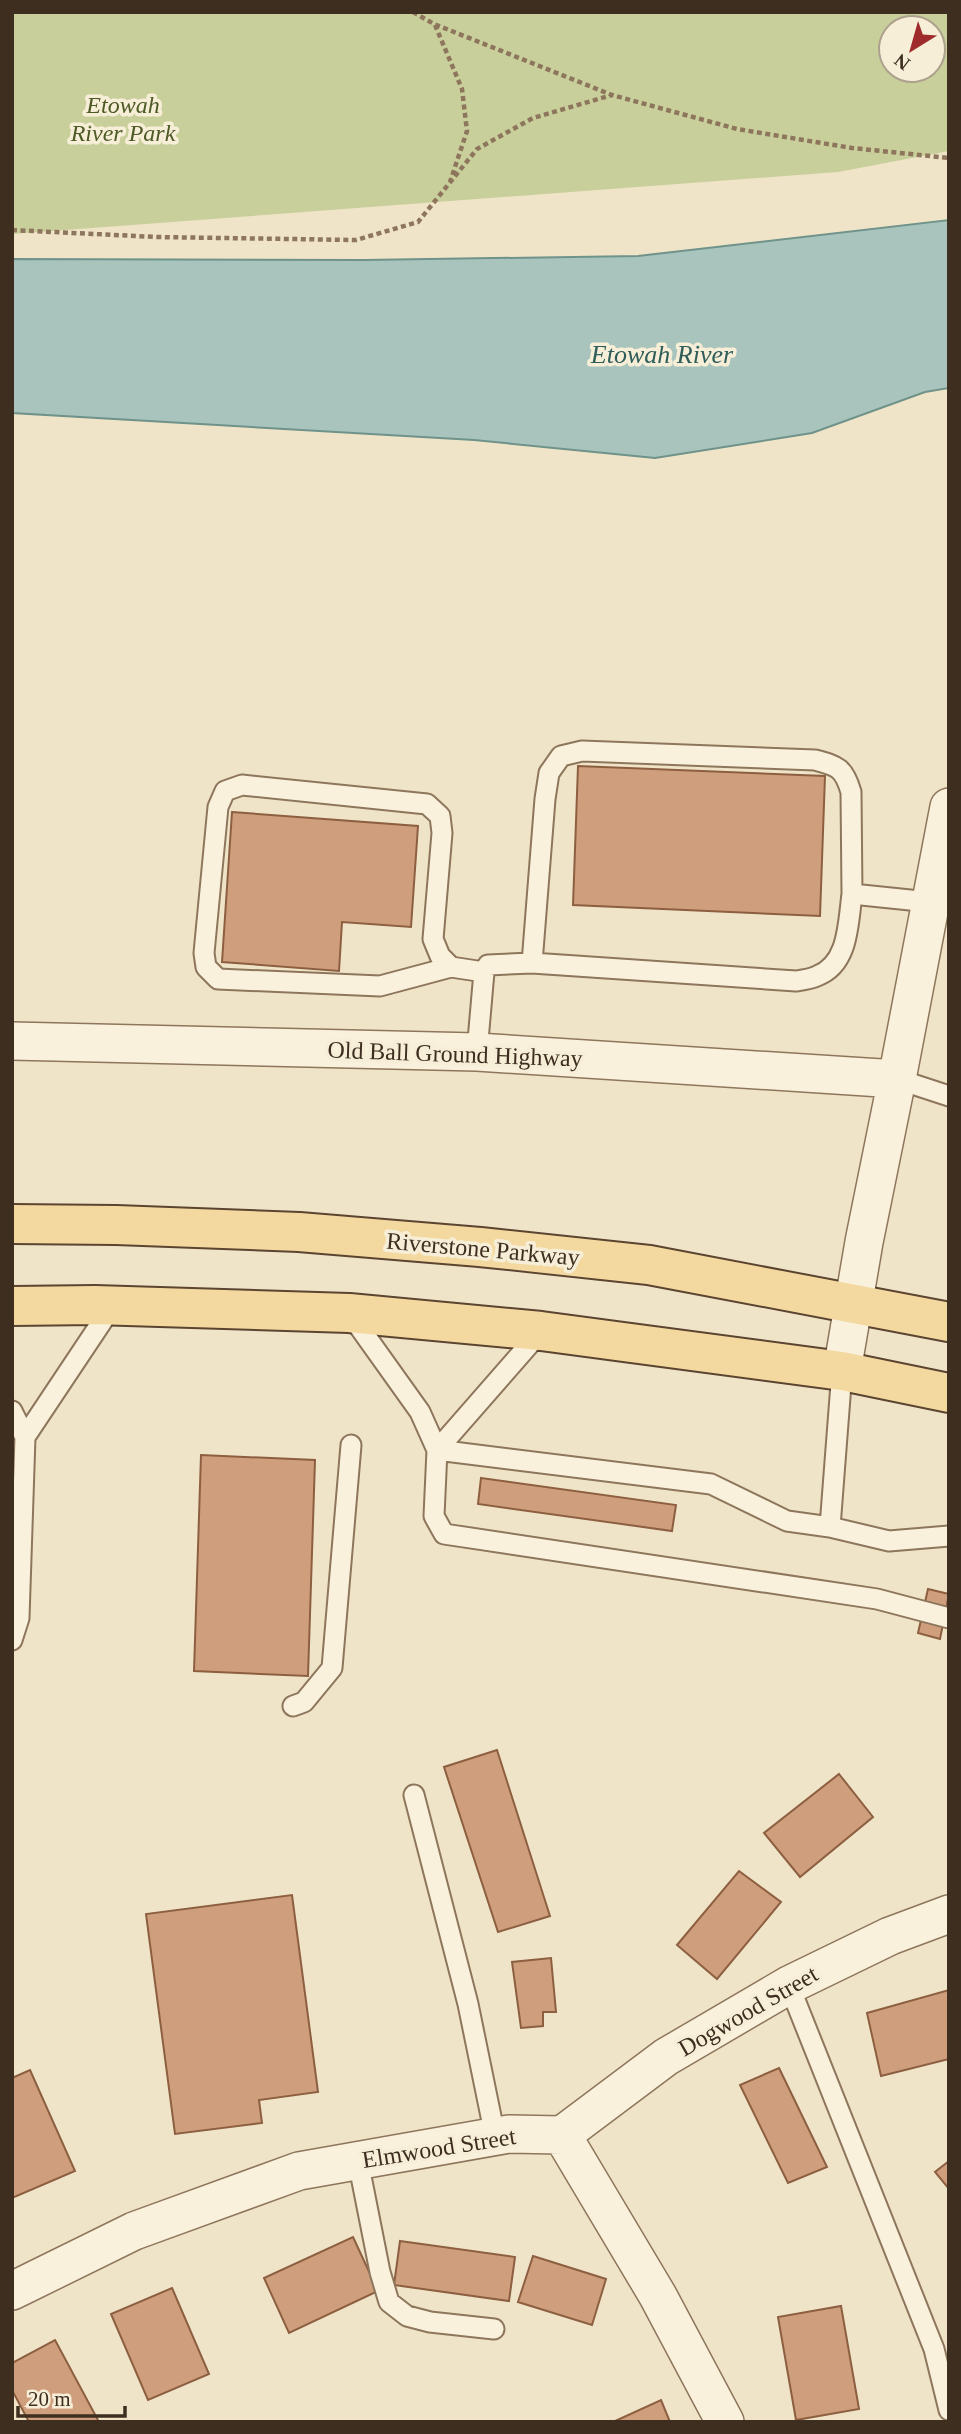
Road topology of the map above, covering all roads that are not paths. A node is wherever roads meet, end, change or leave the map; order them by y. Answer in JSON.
{"nodes":[{"id":1,"x":949,"y":807,"type":"edge"},
{"id":2,"x":945,"y":845,"type":"edge"},
{"id":3,"x":852,"y":894,"type":"junction"},
{"id":4,"x":940,"y":903,"type":"edge"},
{"id":5,"x":532,"y":963,"type":"junction"},
{"id":6,"x":451,"y":967,"type":"junction"},
{"id":7,"x":484,"y":972,"type":"junction"},
{"id":8,"x":12,"y":1041,"type":"edge"},
{"id":9,"x":477,"y":1052,"type":"junction"},
{"id":10,"x":897,"y":1079,"type":"junction"},
{"id":11,"x":949,"y":1096,"type":"edge"},
{"id":12,"x":12,"y":1224,"type":"edge"},
{"id":13,"x":854,"y":1304,"type":"junction"},
{"id":14,"x":12,"y":1306,"type":"edge"},
{"id":15,"x":113,"y":1306,"type":"junction"},
{"id":16,"x":349,"y":1313,"type":"junction"},
{"id":17,"x":949,"y":1322,"type":"edge"},
{"id":18,"x":541,"y":1331,"type":"junction"},
{"id":19,"x":842,"y":1371,"type":"junction"},
{"id":20,"x":949,"y":1393,"type":"edge"},
{"id":21,"x":12,"y":1411,"type":"edge"},
{"id":22,"x":25,"y":1437,"type":"junction"},
{"id":23,"x":351,"y":1445,"type":"dead end"},
{"id":24,"x":437,"y":1450,"type":"junction"},
{"id":25,"x":830,"y":1527,"type":"junction"},
{"id":26,"x":949,"y":1536,"type":"edge"},
{"id":27,"x":16,"y":1598,"type":"edge"},
{"id":28,"x":949,"y":1618,"type":"edge"},
{"id":29,"x":12,"y":1640,"type":"edge"},
{"id":30,"x":293,"y":1706,"type":"dead end"},
{"id":31,"x":414,"y":1795,"type":"dead end"},
{"id":32,"x":949,"y":1913,"type":"edge"},
{"id":33,"x":789,"y":1985,"type":"junction"},
{"id":34,"x":562,"y":2135,"type":"junction"},
{"id":35,"x":495,"y":2136,"type":"junction"},
{"id":36,"x":358,"y":2161,"type":"junction"},
{"id":37,"x":12,"y":2291,"type":"edge"},
{"id":38,"x":494,"y":2329,"type":"dead end"},
{"id":39,"x":949,"y":2410,"type":"edge"},
{"id":40,"x":725,"y":2422,"type":"edge"}],
"edges":[{"from":1,"to":2,"type":"street"},
{"from":2,"to":4,"type":"street"},
{"from":3,"to":4,"type":"lane"},
{"from":3,"to":5,"type":"lane"},
{"from":3,"to":5,"type":"lane"},
{"from":4,"to":10,"type":"street"},
{"from":5,"to":7,"type":"lane"},
{"from":6,"to":6,"type":"lane"},
{"from":6,"to":7,"type":"lane"},
{"from":7,"to":9,"type":"lane"},
{"from":8,"to":9,"type":"street","name":"Old Ball Ground Highway"},
{"from":9,"to":10,"type":"street","name":"Old Ball Ground Highway"},
{"from":10,"to":11,"type":"lane"},
{"from":10,"to":13,"type":"street"},
{"from":12,"to":13,"type":"main road","name":"Riverstone Parkway"},
{"from":13,"to":17,"type":"main road","name":"Riverstone Parkway"},
{"from":13,"to":19,"type":"street"},
{"from":14,"to":15,"type":"main road"},
{"from":15,"to":16,"type":"main road"},
{"from":15,"to":22,"type":"lane"},
{"from":16,"to":18,"type":"main road"},
{"from":16,"to":24,"type":"lane"},
{"from":18,"to":19,"type":"main road"},
{"from":18,"to":24,"type":"lane"},
{"from":19,"to":20,"type":"main road"},
{"from":19,"to":25,"type":"lane"},
{"from":21,"to":22,"type":"lane"},
{"from":22,"to":27,"type":"lane"},
{"from":23,"to":30,"type":"lane"},
{"from":24,"to":25,"type":"lane"},
{"from":24,"to":28,"type":"lane"},
{"from":25,"to":26,"type":"lane"},
{"from":27,"to":29,"type":"lane"},
{"from":31,"to":35,"type":"lane"},
{"from":32,"to":33,"type":"street","name":"Dogwood Street"},
{"from":33,"to":34,"type":"street","name":"Dogwood Street"},
{"from":33,"to":39,"type":"lane"},
{"from":34,"to":35,"type":"street","name":"Elmwood Street"},
{"from":34,"to":40,"type":"street"},
{"from":35,"to":36,"type":"street","name":"Elmwood Street"},
{"from":36,"to":37,"type":"street","name":"Elmwood Street"},
{"from":36,"to":38,"type":"lane"}]}
